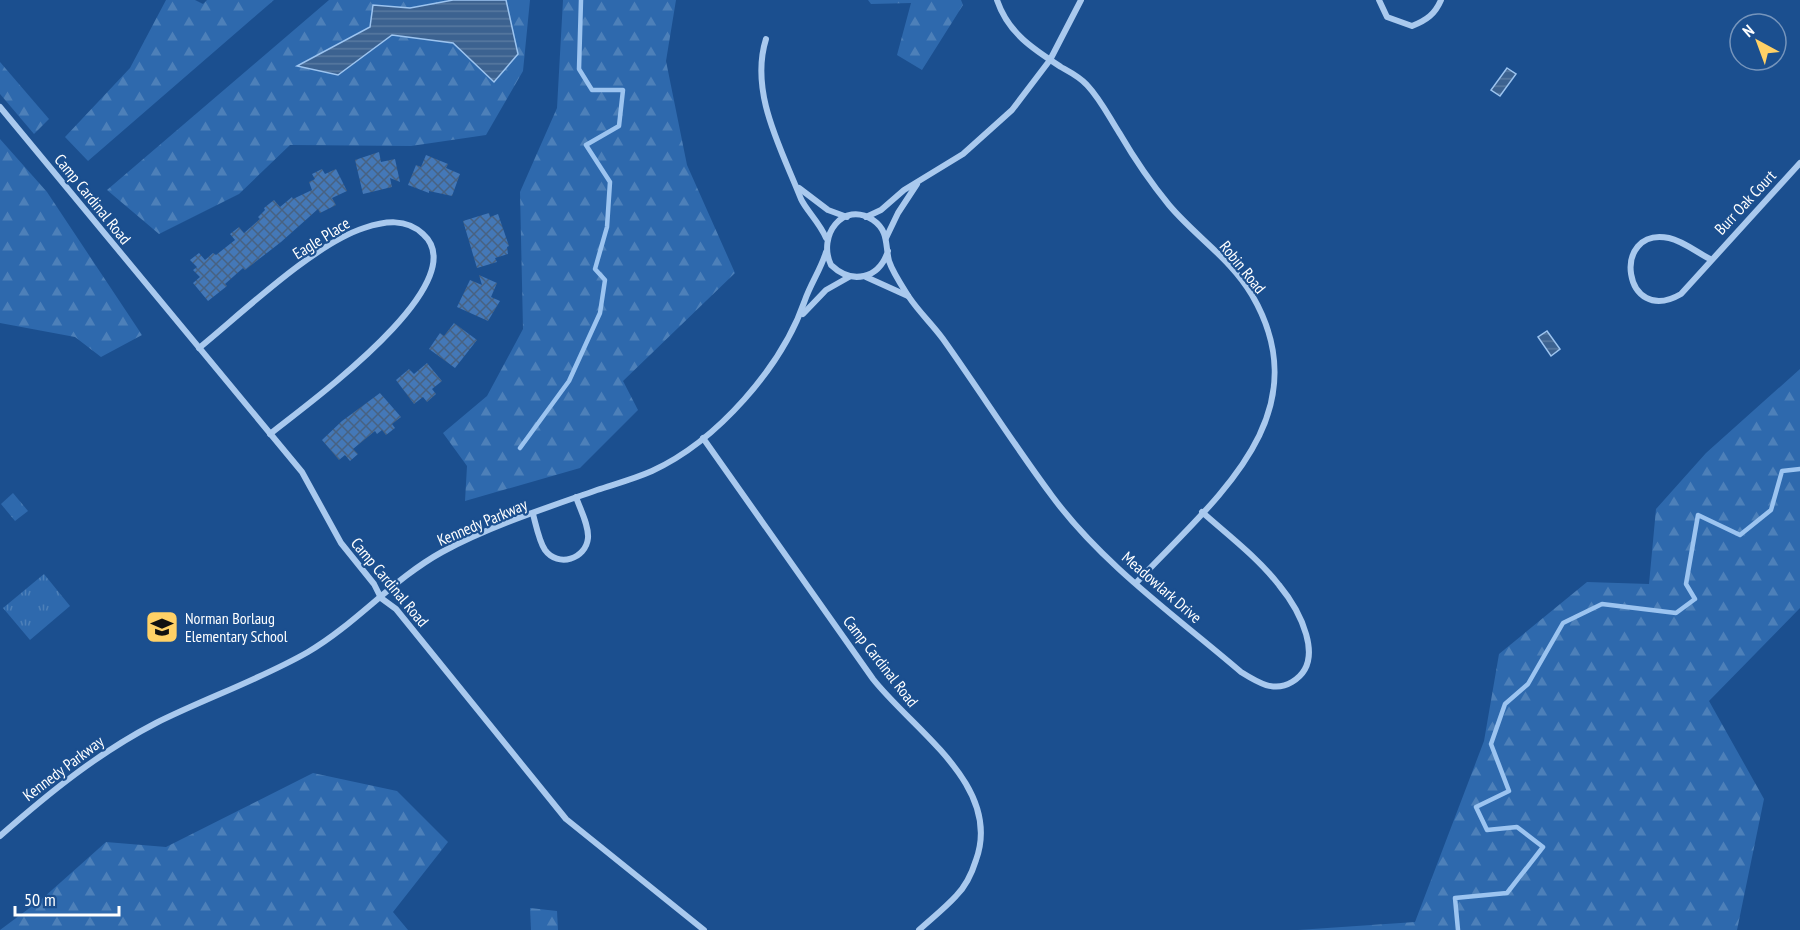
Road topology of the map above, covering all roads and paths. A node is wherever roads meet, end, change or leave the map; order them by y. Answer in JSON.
{"nodes":[{"id":1,"x":997,"y":0,"type":"edge"},
{"id":2,"x":1081,"y":0,"type":"edge"},
{"id":3,"x":1379,"y":0,"type":"edge"},
{"id":4,"x":1441,"y":0,"type":"edge"},
{"id":5,"x":766,"y":39,"type":"dead end"},
{"id":6,"x":1050,"y":60,"type":"junction"},
{"id":7,"x":0,"y":107,"type":"edge"},
{"id":8,"x":1800,"y":163,"type":"edge"},
{"id":9,"x":917,"y":184,"type":"junction"},
{"id":10,"x":799,"y":188,"type":"junction"},
{"id":11,"x":848,"y":217,"type":"junction"},
{"id":12,"x":865,"y":217,"type":"junction"},
{"id":13,"x":886,"y":238,"type":"junction"},
{"id":14,"x":827,"y":239,"type":"junction"},
{"id":15,"x":888,"y":251,"type":"junction"},
{"id":16,"x":826,"y":252,"type":"junction"},
{"id":17,"x":1710,"y":259,"type":"junction"},
{"id":18,"x":865,"y":276,"type":"junction"},
{"id":19,"x":849,"y":277,"type":"junction"},
{"id":20,"x":909,"y":296,"type":"junction"},
{"id":21,"x":802,"y":314,"type":"junction"},
{"id":22,"x":199,"y":348,"type":"junction"},
{"id":23,"x":270,"y":434,"type":"junction"},
{"id":24,"x":703,"y":438,"type":"junction"},
{"id":25,"x":576,"y":497,"type":"junction"},
{"id":26,"x":1202,"y":512,"type":"junction"},
{"id":27,"x":533,"y":514,"type":"junction"},
{"id":28,"x":1136,"y":583,"type":"junction"},
{"id":29,"x":381,"y":597,"type":"junction"},
{"id":30,"x":0,"y":836,"type":"edge"},
{"id":31,"x":704,"y":930,"type":"edge"},
{"id":32,"x":919,"y":930,"type":"edge"}],
"edges":[{"from":1,"to":6,"type":"street","name":"Robin Road"},
{"from":2,"to":6,"type":"street"},
{"from":3,"to":4,"type":"street"},
{"from":5,"to":10,"type":"street"},
{"from":6,"to":9,"type":"street"},
{"from":6,"to":26,"type":"street","name":"Robin Road"},
{"from":7,"to":22,"type":"street","name":"Camp Cardinal Road"},
{"from":8,"to":17,"type":"street","name":"Burr Oak Court"},
{"from":9,"to":12,"type":"street"},
{"from":9,"to":13,"type":"street"},
{"from":10,"to":11,"type":"street"},
{"from":10,"to":14,"type":"street"},
{"from":11,"to":12,"type":"street"},
{"from":11,"to":14,"type":"street"},
{"from":12,"to":13,"type":"street"},
{"from":13,"to":15,"type":"street"},
{"from":14,"to":16,"type":"street"},
{"from":15,"to":18,"type":"street"},
{"from":15,"to":20,"type":"street","name":"Meadowlark Drive"},
{"from":16,"to":19,"type":"street"},
{"from":16,"to":21,"type":"street","name":"Kennedy Parkway"},
{"from":17,"to":17,"type":"street","name":"Burr Oak Court"},
{"from":18,"to":19,"type":"street"},
{"from":18,"to":20,"type":"street","name":"Meadowlark Drive"},
{"from":19,"to":21,"type":"street","name":"Kennedy Parkway"},
{"from":20,"to":28,"type":"street","name":"Meadowlark Drive"},
{"from":21,"to":24,"type":"street","name":"Kennedy Parkway"},
{"from":22,"to":23,"type":"street","name":"Camp Cardinal Road"},
{"from":22,"to":23,"type":"street","name":"Eagle Place"},
{"from":23,"to":29,"type":"street","name":"Camp Cardinal Road"},
{"from":24,"to":25,"type":"street","name":"Kennedy Parkway"},
{"from":24,"to":32,"type":"street","name":"Camp Cardinal Road"},
{"from":25,"to":27,"type":"street","name":"Kennedy Parkway"},
{"from":25,"to":27,"type":"street"},
{"from":26,"to":28,"type":"street","name":"Robin Road"},
{"from":26,"to":28,"type":"street","name":"Meadowlark Drive"},
{"from":27,"to":29,"type":"street","name":"Kennedy Parkway"},
{"from":29,"to":30,"type":"street","name":"Kennedy Parkway"},
{"from":29,"to":31,"type":"street","name":"Camp Cardinal Road"}]}
